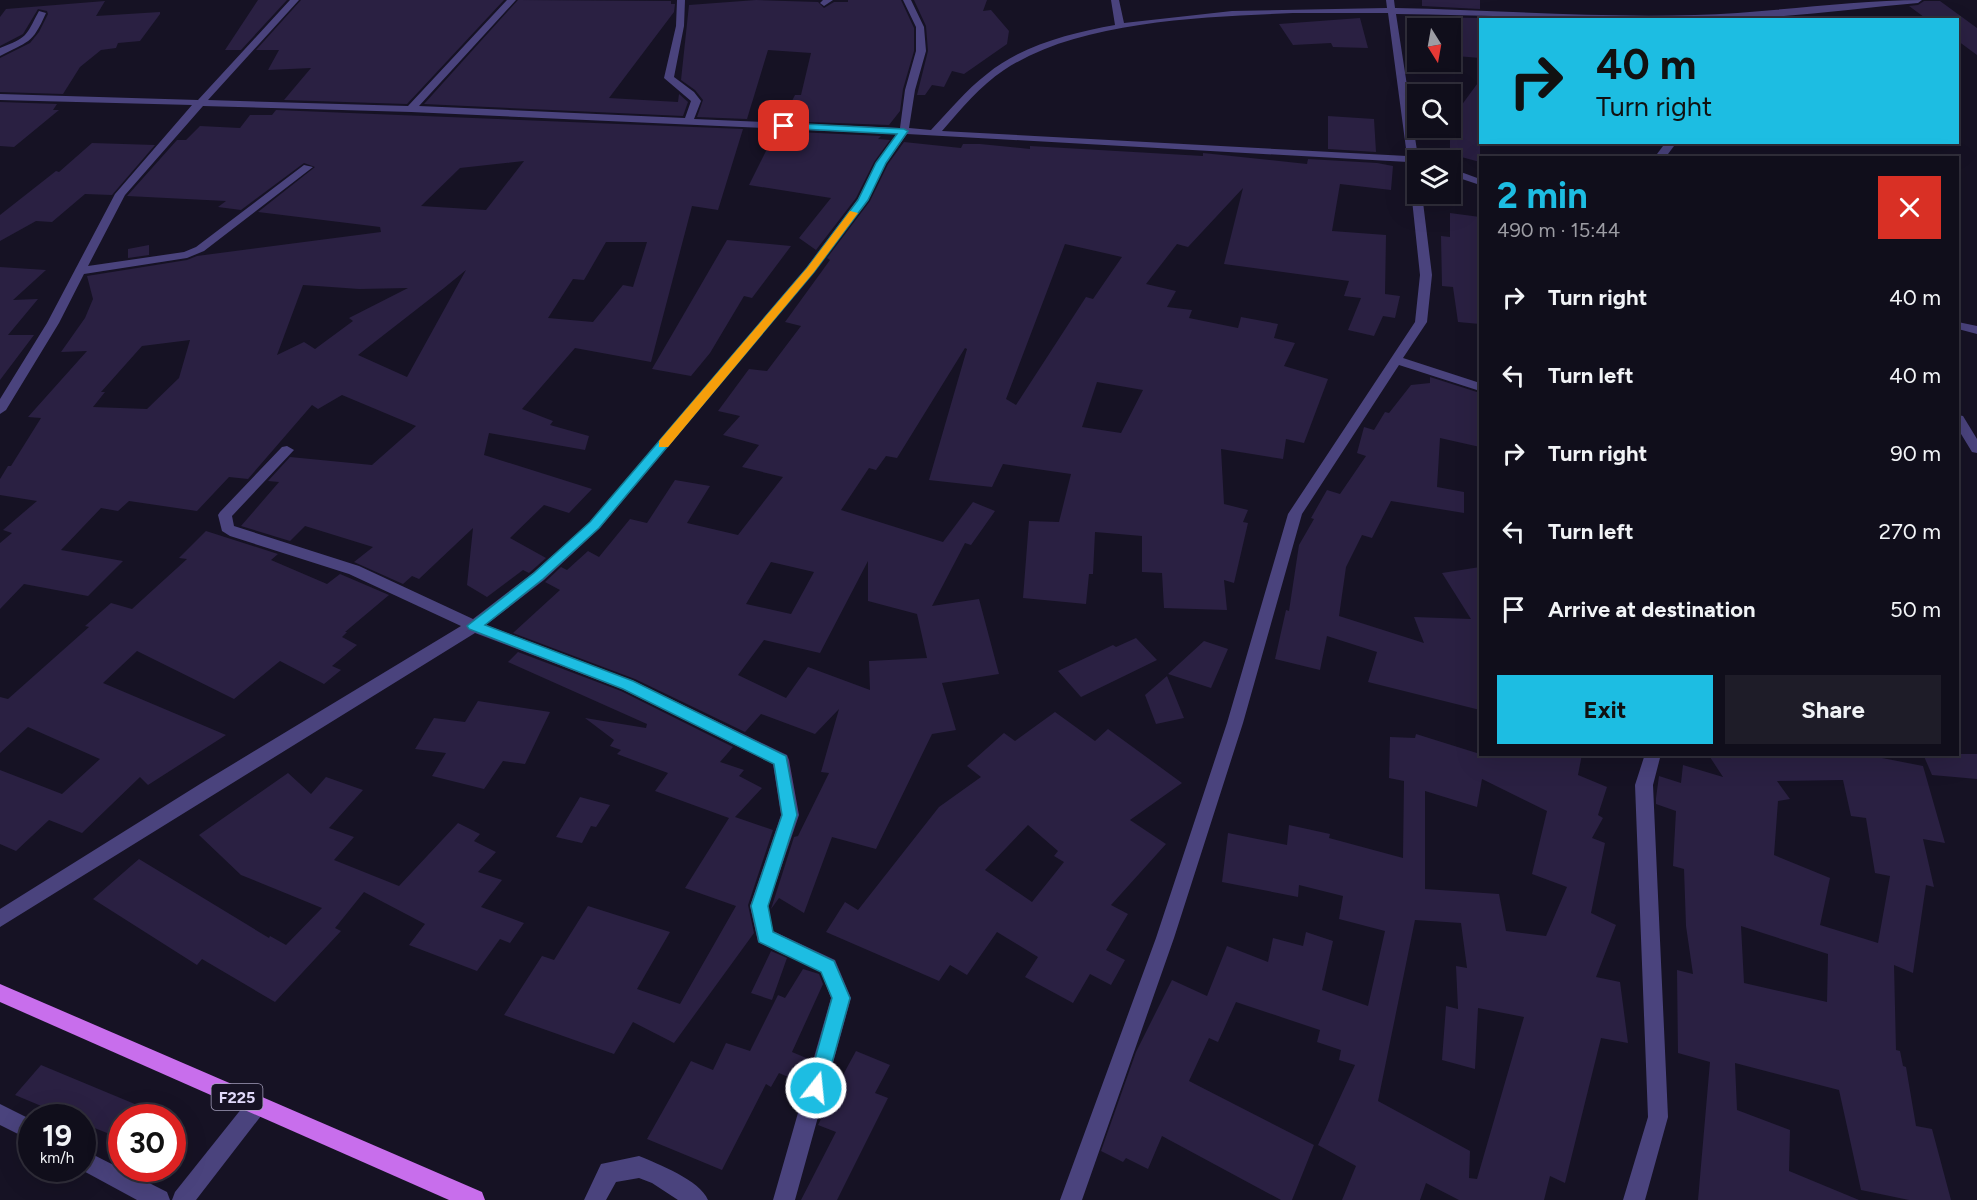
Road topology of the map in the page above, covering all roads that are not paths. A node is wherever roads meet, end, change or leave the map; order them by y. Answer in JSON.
{"nodes":[{"id":1,"x":295,"y":0,"type":"edge"},
{"id":2,"x":512,"y":0,"type":"edge"},
{"id":3,"x":681,"y":0,"type":"edge"},
{"id":4,"x":907,"y":0,"type":"edge"},
{"id":5,"x":1115,"y":0,"type":"edge"},
{"id":6,"x":1835,"y":0,"type":"edge"},
{"id":7,"x":1918,"y":0,"type":"edge"},
{"id":8,"x":1391,"y":4,"type":"edge"},
{"id":9,"x":1842,"y":7,"type":"junction"},
{"id":10,"x":42,"y":13,"type":"dead end"},
{"id":11,"x":1120,"y":26,"type":"junction"},
{"id":12,"x":0,"y":53,"type":"edge"},
{"id":13,"x":0,"y":98,"type":"edge"},
{"id":14,"x":199,"y":104,"type":"junction"},
{"id":15,"x":411,"y":109,"type":"junction"},
{"id":16,"x":688,"y":122,"type":"junction"},
{"id":17,"x":904,"y":131,"type":"junction"},
{"id":18,"x":933,"y":134,"type":"junction"},
{"id":19,"x":1670,"y":144,"type":"edge"},
{"id":20,"x":1414,"y":150,"type":"edge"},
{"id":21,"x":1661,"y":156,"type":"edge"},
{"id":22,"x":1407,"y":160,"type":"edge"},
{"id":23,"x":308,"y":167,"type":"dead end"},
{"id":24,"x":1461,"y":175,"type":"edge"},
{"id":25,"x":1479,"y":182,"type":"edge"},
{"id":26,"x":1420,"y":204,"type":"edge"},
{"id":27,"x":80,"y":272,"type":"junction"},
{"id":28,"x":1959,"y":326,"type":"edge"},
{"id":29,"x":1977,"y":330,"type":"edge"},
{"id":30,"x":1396,"y":360,"type":"junction"},
{"id":31,"x":1479,"y":387,"type":"edge"},
{"id":32,"x":0,"y":410,"type":"edge"},
{"id":33,"x":1959,"y":421,"type":"edge"},
{"id":34,"x":1977,"y":449,"type":"edge"},
{"id":35,"x":287,"y":450,"type":"dead end"},
{"id":36,"x":474,"y":626,"type":"junction"},
{"id":37,"x":1652,"y":756,"type":"edge"},
{"id":38,"x":0,"y":919,"type":"edge"},
{"id":39,"x":0,"y":993,"type":"edge"},
{"id":40,"x":257,"y":1105,"type":"junction"},
{"id":41,"x":0,"y":1114,"type":"edge"},
{"id":42,"x":18,"y":1124,"type":"edge"},
{"id":43,"x":96,"y":1166,"type":"edge"},
{"id":44,"x":159,"y":1200,"type":"edge"},
{"id":45,"x":183,"y":1200,"type":"edge"},
{"id":46,"x":474,"y":1200,"type":"edge"},
{"id":47,"x":595,"y":1200,"type":"edge"},
{"id":48,"x":697,"y":1200,"type":"edge"},
{"id":49,"x":784,"y":1200,"type":"edge"},
{"id":50,"x":1071,"y":1200,"type":"edge"},
{"id":51,"x":1634,"y":1200,"type":"edge"}],
"edges":[{"from":1,"to":14,"type":"street"},
{"from":2,"to":15,"type":"street"},
{"from":3,"to":16,"type":"street"},
{"from":4,"to":17,"type":"street"},
{"from":5,"to":11,"type":"street"},
{"from":6,"to":9,"type":"street"},
{"from":7,"to":9,"type":"street"},
{"from":8,"to":9,"type":"street"},
{"from":8,"to":11,"type":"street"},
{"from":8,"to":20,"type":"street"},
{"from":10,"to":12,"type":"street"},
{"from":11,"to":18,"type":"street"},
{"from":13,"to":14,"type":"street"},
{"from":14,"to":15,"type":"street"},
{"from":14,"to":27,"type":"street"},
{"from":15,"to":16,"type":"street"},
{"from":16,"to":17,"type":"street"},
{"from":17,"to":18,"type":"street"},
{"from":17,"to":36,"type":"street"},
{"from":18,"to":22,"type":"street"},
{"from":19,"to":21,"type":"street"},
{"from":23,"to":27,"type":"street"},
{"from":24,"to":25,"type":"street"},
{"from":26,"to":30,"type":"street"},
{"from":27,"to":32,"type":"street"},
{"from":28,"to":29,"type":"street"},
{"from":30,"to":31,"type":"street"},
{"from":30,"to":50,"type":"street"},
{"from":33,"to":34,"type":"street"},
{"from":35,"to":36,"type":"street"},
{"from":36,"to":38,"type":"street"},
{"from":36,"to":49,"type":"street"},
{"from":37,"to":51,"type":"street"},
{"from":39,"to":40,"type":"main road","number":"F225"},
{"from":40,"to":45,"type":"street"},
{"from":40,"to":46,"type":"main road","number":"F225"},
{"from":41,"to":42,"type":"street"},
{"from":43,"to":44,"type":"street"},
{"from":47,"to":48,"type":"street"}]}
